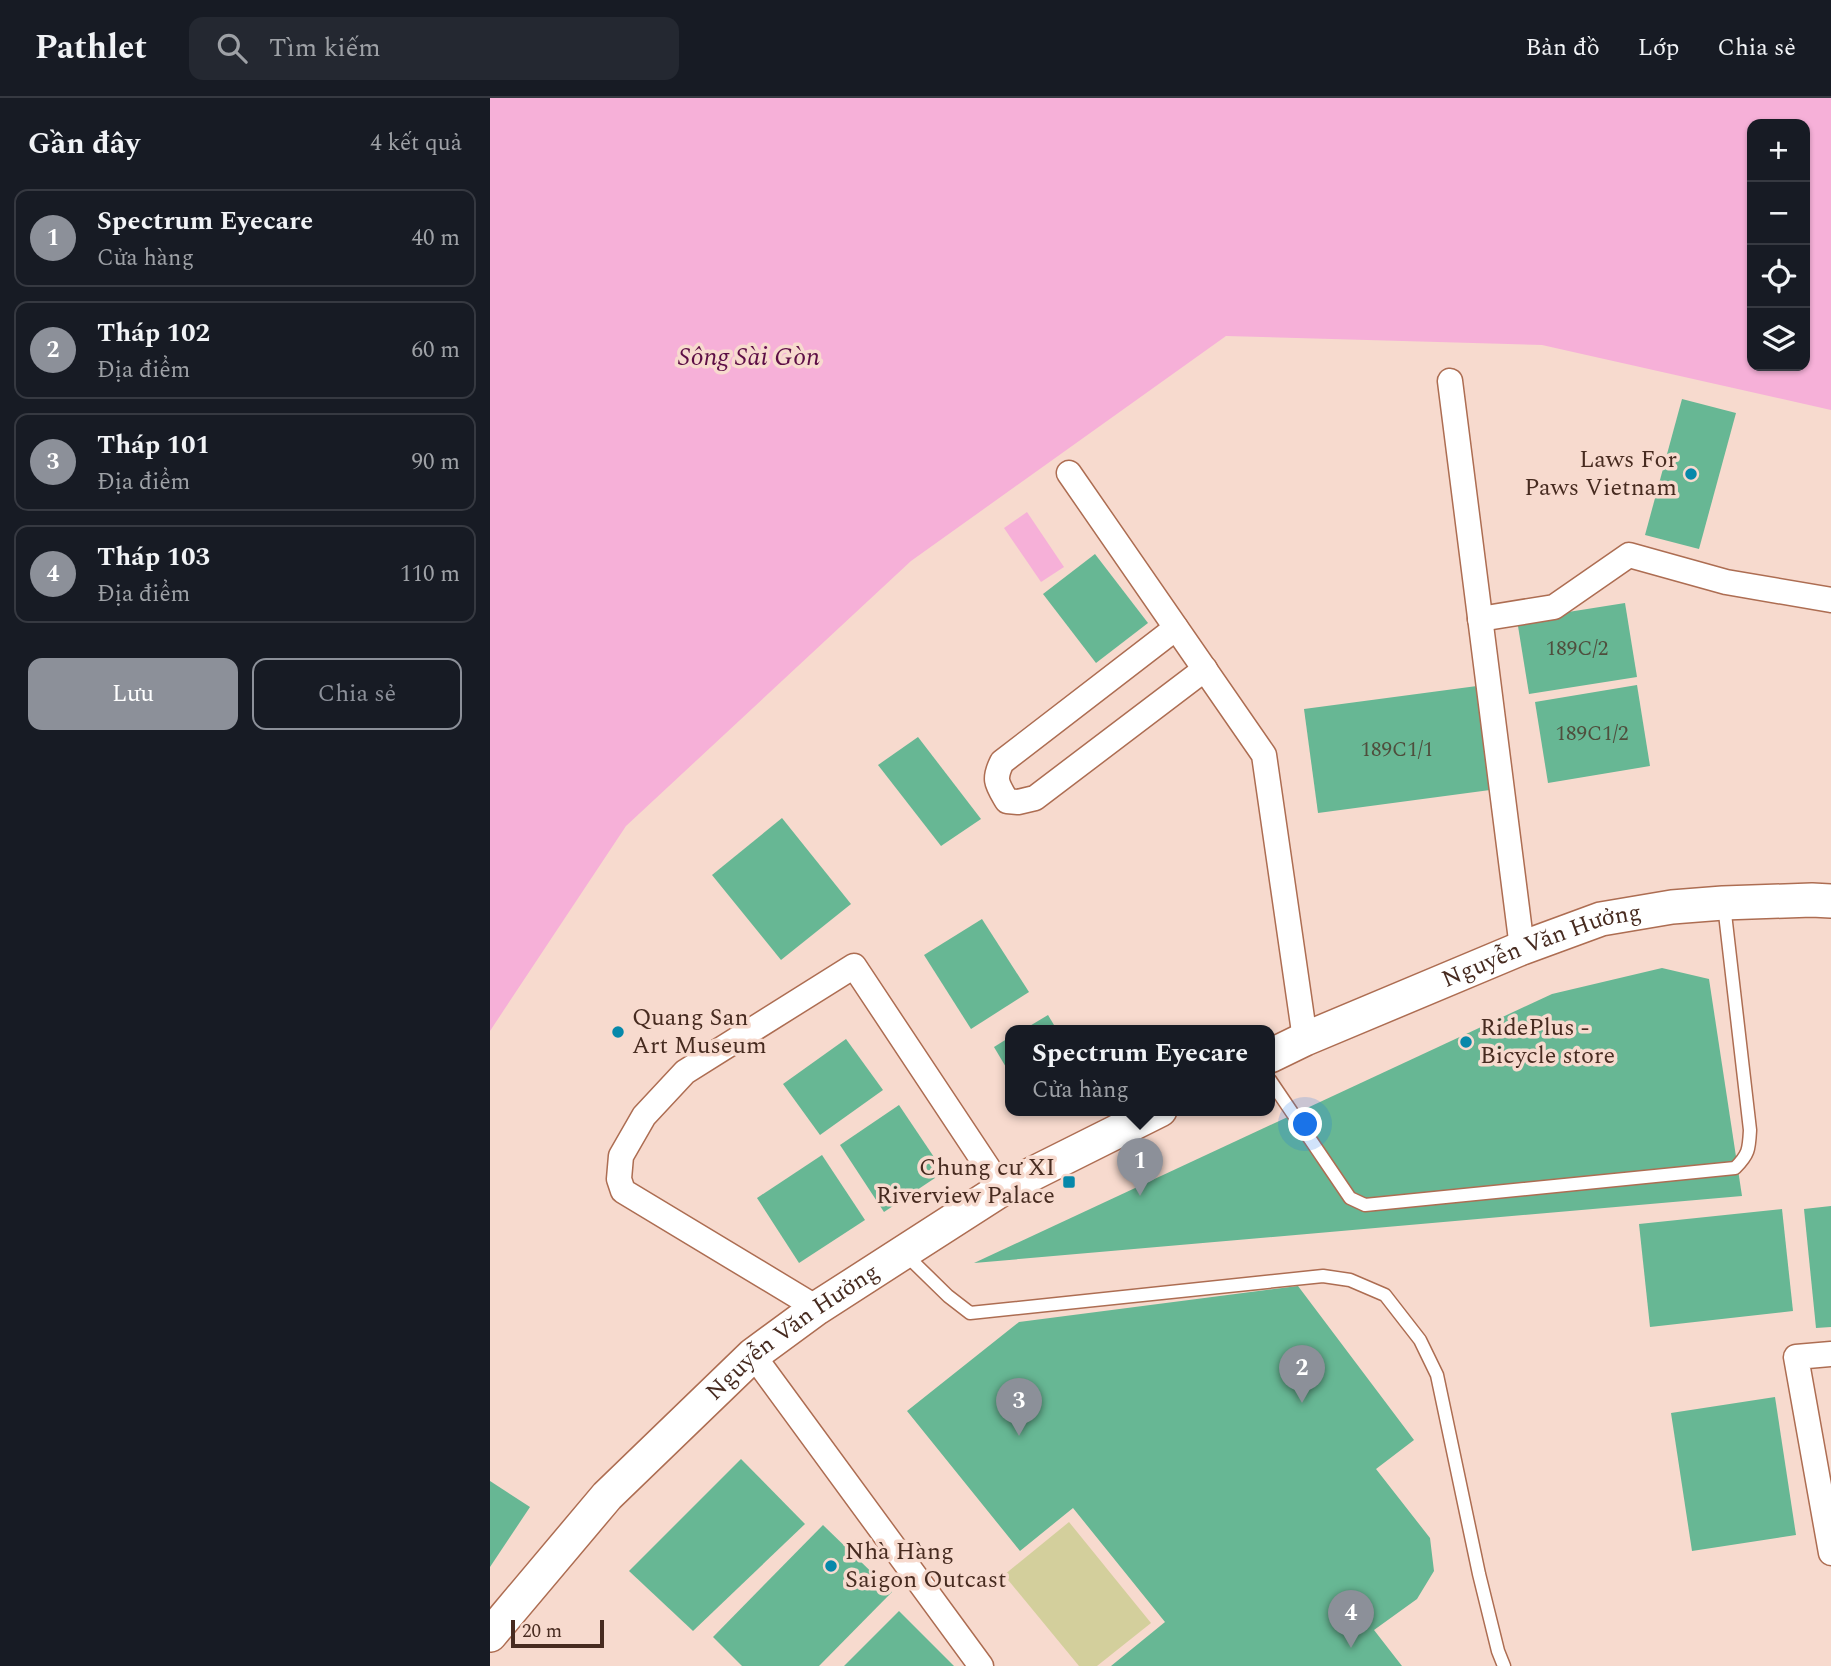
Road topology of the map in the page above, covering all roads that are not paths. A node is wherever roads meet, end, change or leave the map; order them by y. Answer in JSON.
{"nodes":[{"id":1,"x":1450,"y":381,"type":"dead end"},
{"id":2,"x":1069,"y":473,"type":"dead end"},
{"id":3,"x":1831,"y":600,"type":"edge"},
{"id":4,"x":1480,"y":620,"type":"junction"},
{"id":5,"x":1176,"y":628,"type":"junction"},
{"id":6,"x":1205,"y":669,"type":"junction"},
{"id":7,"x":1831,"y":901,"type":"edge"},
{"id":8,"x":1723,"y":903,"type":"junction"},
{"id":9,"x":1522,"y":947,"type":"junction"},
{"id":10,"x":1305,"y":1039,"type":"junction"},
{"id":11,"x":1275,"y":1053,"type":"edge"},
{"id":12,"x":1275,"y":1089,"type":"edge"},
{"id":13,"x":1148,"y":1116,"type":"edge"},
{"id":14,"x":1002,"y":1189,"type":"junction"},
{"id":15,"x":904,"y":1253,"type":"junction"},
{"id":16,"x":817,"y":1308,"type":"junction"},
{"id":17,"x":1831,"y":1354,"type":"edge"},
{"id":18,"x":753,"y":1355,"type":"junction"},
{"id":19,"x":1831,"y":1553,"type":"edge"},
{"id":20,"x":490,"y":1635,"type":"edge"},
{"id":21,"x":981,"y":1666,"type":"edge"},
{"id":22,"x":1504,"y":1666,"type":"edge"}],
"edges":[{"from":1,"to":4,"type":"street"},
{"from":2,"to":5,"type":"street"},
{"from":3,"to":4,"type":"street"},
{"from":4,"to":9,"type":"street"},
{"from":5,"to":6,"type":"street"},
{"from":5,"to":6,"type":"street"},
{"from":6,"to":10,"type":"street"},
{"from":7,"to":8,"type":"main road","name":"Nguyễn Văn Hưởng"},
{"from":8,"to":9,"type":"main road","name":"Nguyễn Văn Hưởng"},
{"from":8,"to":12,"type":"lane"},
{"from":9,"to":10,"type":"main road","name":"Nguyễn Văn Hưởng"},
{"from":10,"to":11,"type":"main road","name":"Nguyễn Văn Hưởng"},
{"from":13,"to":14,"type":"main road","name":"Nguyễn Văn Hưởng"},
{"from":14,"to":15,"type":"main road","name":"Nguyễn Văn Hưởng"},
{"from":14,"to":16,"type":"street"},
{"from":15,"to":16,"type":"main road","name":"Nguyễn Văn Hưởng"},
{"from":15,"to":22,"type":"lane"},
{"from":16,"to":18,"type":"main road","name":"Nguyễn Văn Hưởng"},
{"from":17,"to":19,"type":"street"},
{"from":18,"to":20,"type":"main road","name":"Nguyễn Văn Hưởng"},
{"from":18,"to":21,"type":"street"}]}
